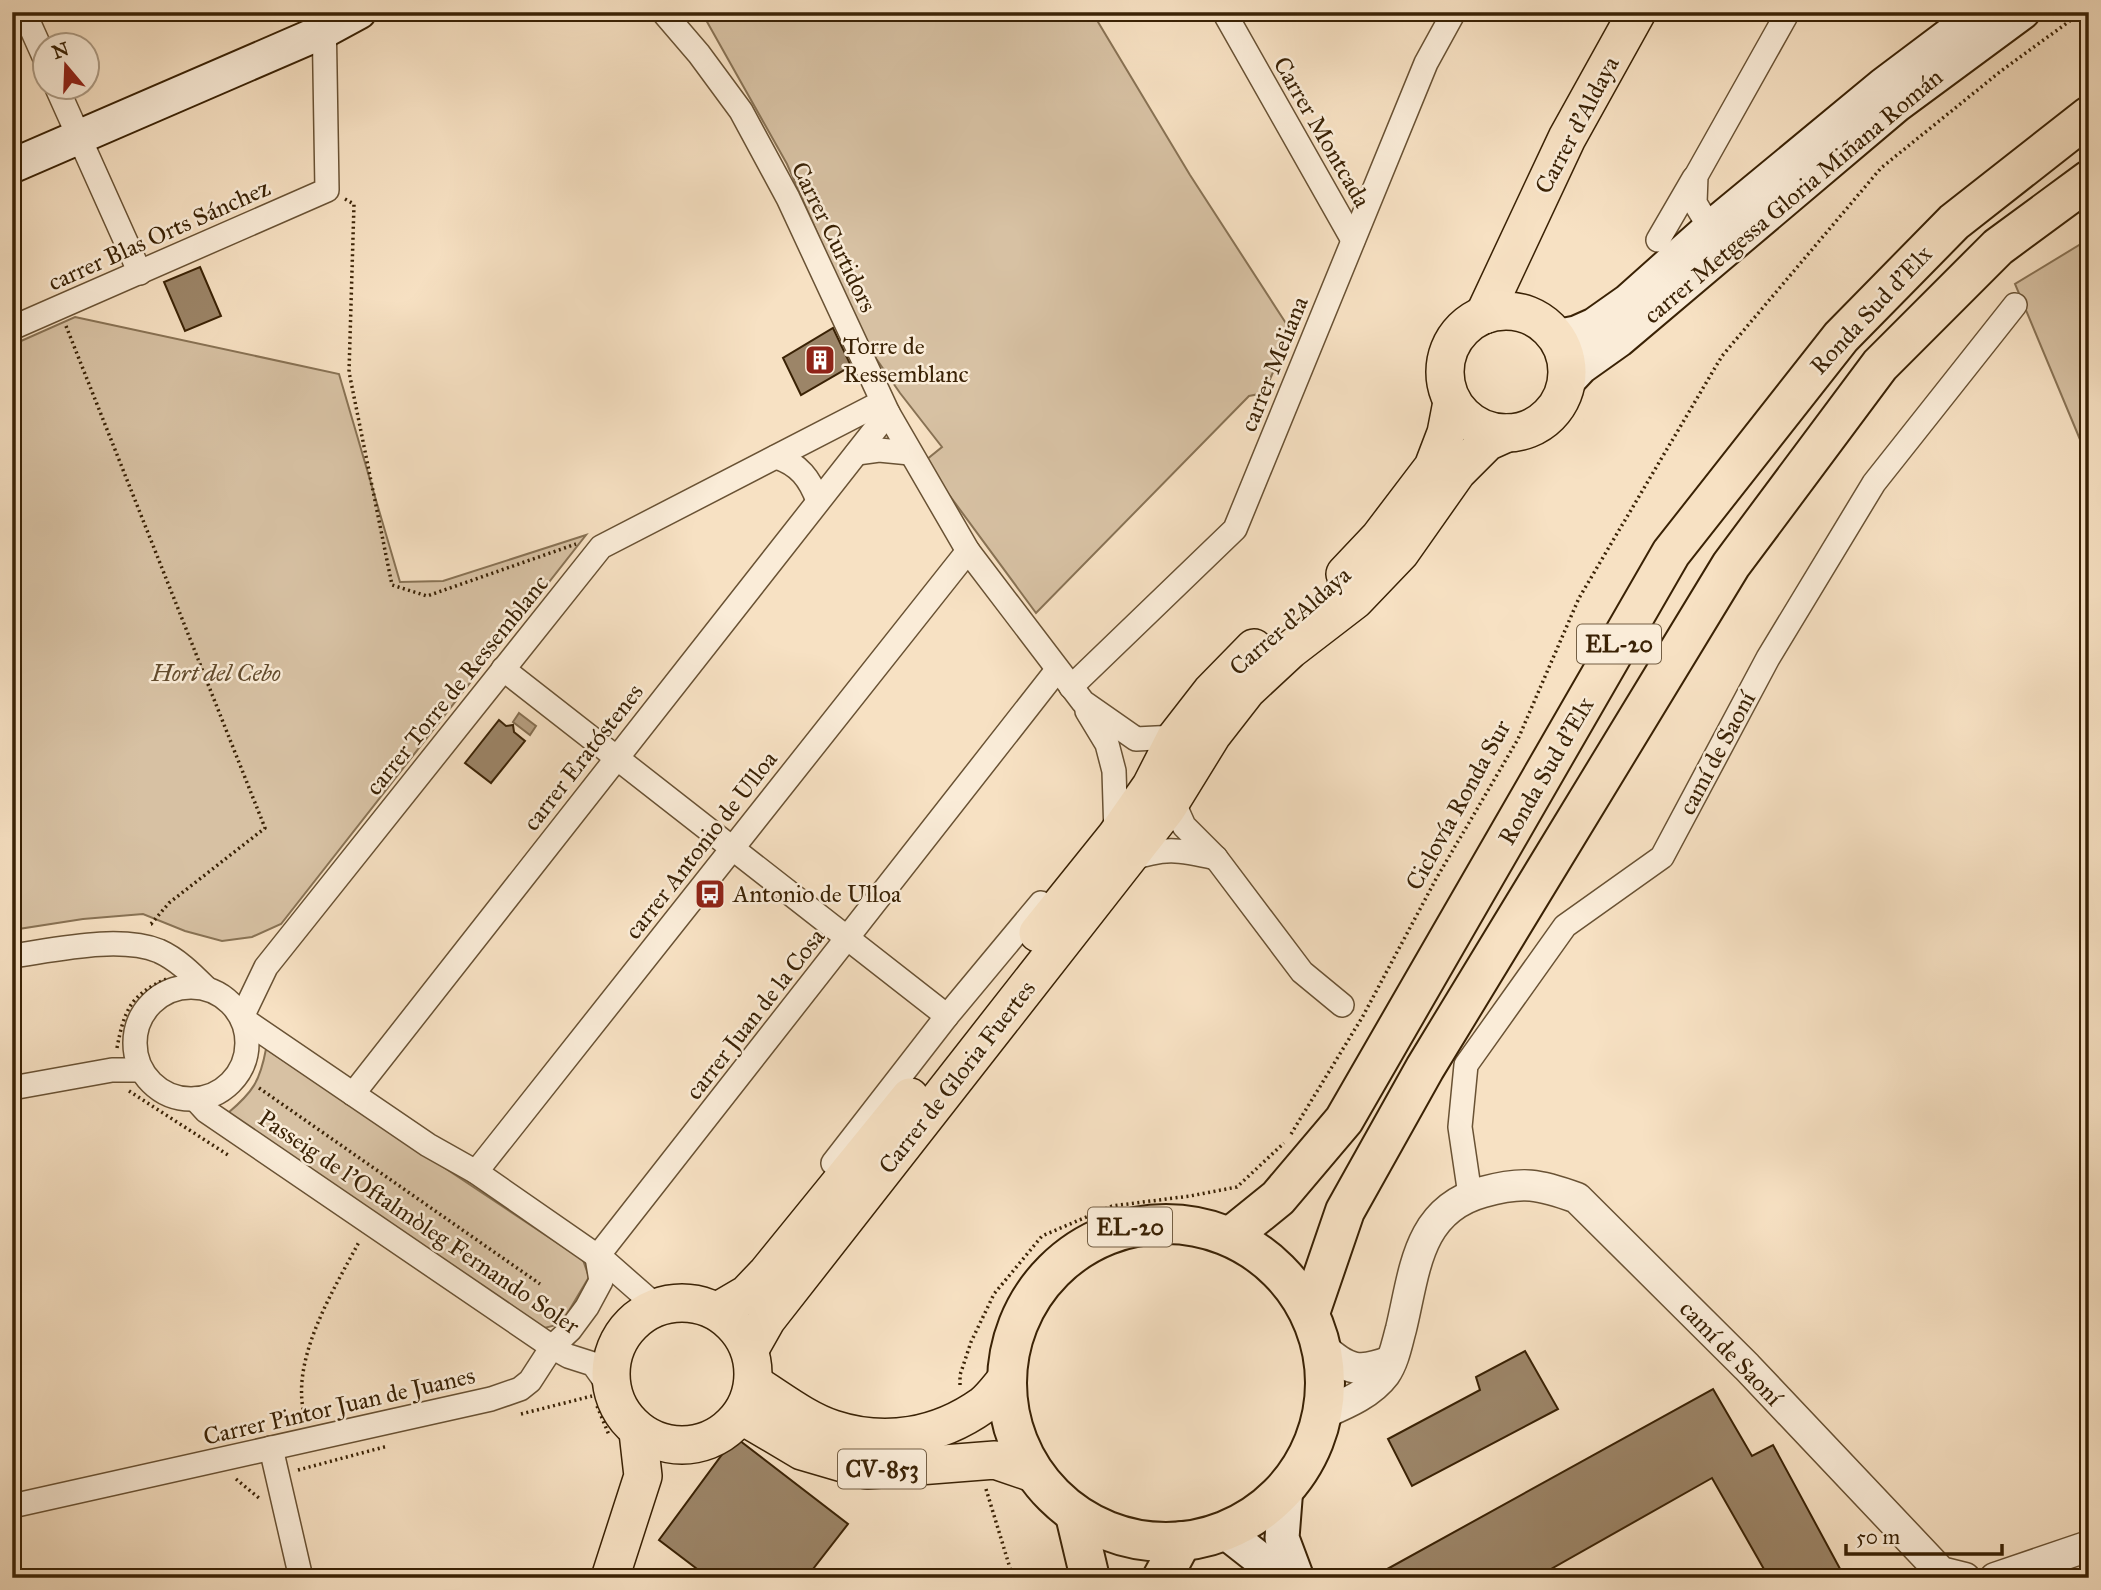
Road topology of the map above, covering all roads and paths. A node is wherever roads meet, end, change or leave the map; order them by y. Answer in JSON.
{"nodes":[{"id":1,"x":24,"y":12,"type":"edge"},
{"id":2,"x":359,"y":12,"type":"edge"},
{"id":3,"x":374,"y":12,"type":"edge"},
{"id":4,"x":663,"y":12,"type":"edge"},
{"id":5,"x":1224,"y":12,"type":"edge"},
{"id":6,"x":1454,"y":12,"type":"edge"},
{"id":7,"x":1637,"y":12,"type":"edge"},
{"id":8,"x":1655,"y":12,"type":"edge"},
{"id":9,"x":1788,"y":12,"type":"edge"},
{"id":10,"x":1980,"y":12,"type":"edge"},
{"id":11,"x":2023,"y":12,"type":"edge"},
{"id":12,"x":2082,"y":12,"type":"edge"},
{"id":13,"x":324,"y":22,"type":"edge"},
{"id":14,"x":33,"y":32,"type":"edge"},
{"id":15,"x":64,"y":102,"type":"edge"},
{"id":16,"x":2089,"y":116,"type":"edge"},
{"id":17,"x":80,"y":137,"type":"junction"},
{"id":18,"x":12,"y":166,"type":"edge"},
{"id":19,"x":1696,"y":176,"type":"junction"},
{"id":20,"x":2089,"y":180,"type":"edge"},
{"id":21,"x":327,"y":190,"type":"junction"},
{"id":22,"x":1702,"y":215,"type":"junction"},
{"id":23,"x":1353,"y":240,"type":"junction"},
{"id":24,"x":1658,"y":240,"type":"dead end"},
{"id":25,"x":140,"y":272,"type":"junction"},
{"id":26,"x":2015,"y":305,"type":"dead end"},
{"id":27,"x":59,"y":308,"type":"junction"},
{"id":28,"x":1485,"y":315,"type":"junction"},
{"id":29,"x":1542,"y":326,"type":"junction"},
{"id":30,"x":12,"y":328,"type":"edge"},
{"id":31,"x":1566,"y":383,"type":"junction"},
{"id":32,"x":1452,"y":401,"type":"junction"},
{"id":33,"x":885,"y":408,"type":"junction"},
{"id":34,"x":1507,"y":433,"type":"junction"},
{"id":35,"x":857,"y":453,"type":"junction"},
{"id":36,"x":910,"y":453,"type":"junction"},
{"id":37,"x":776,"y":457,"type":"junction"},
{"id":38,"x":818,"y":501,"type":"junction"},
{"id":39,"x":601,"y":547,"type":"junction"},
{"id":40,"x":968,"y":551,"type":"junction"},
{"id":41,"x":503,"y":669,"type":"junction"},
{"id":42,"x":1070,"y":686,"type":"junction"},
{"id":43,"x":1176,"y":737,"type":"junction"},
{"id":44,"x":616,"y":757,"type":"junction"},
{"id":45,"x":1170,"y":804,"type":"junction"},
{"id":46,"x":732,"y":848,"type":"junction"},
{"id":47,"x":1122,"y":848,"type":"junction"},
{"id":48,"x":1216,"y":858,"type":"junction"},
{"id":49,"x":1081,"y":877,"type":"junction"},
{"id":50,"x":848,"y":939,"type":"junction"},
{"id":51,"x":124,"y":942,"type":"junction"},
{"id":52,"x":12,"y":956,"type":"edge"},
{"id":53,"x":206,"y":988,"type":"junction"},
{"id":54,"x":1342,"y":1005,"type":"dead end"},
{"id":55,"x":947,"y":1016,"type":"junction"},
{"id":56,"x":242,"y":1018,"type":"junction"},
{"id":57,"x":141,"y":1070,"type":"junction"},
{"id":58,"x":12,"y":1088,"type":"edge"},
{"id":59,"x":259,"y":1088,"type":"dead end"},
{"id":60,"x":353,"y":1094,"type":"junction"},
{"id":61,"x":195,"y":1099,"type":"junction"},
{"id":62,"x":476,"y":1172,"type":"junction"},
{"id":63,"x":1471,"y":1195,"type":"junction"},
{"id":64,"x":1231,"y":1236,"type":"junction"},
{"id":65,"x":359,"y":1242,"type":"dead end"},
{"id":66,"x":784,"y":1252,"type":"junction"},
{"id":67,"x":597,"y":1257,"type":"junction"},
{"id":68,"x":540,"y":1284,"type":"dead end"},
{"id":69,"x":656,"y":1306,"type":"junction"},
{"id":70,"x":718,"y":1311,"type":"junction"},
{"id":71,"x":1310,"y":1313,"type":"junction"},
{"id":72,"x":552,"y":1347,"type":"junction"},
{"id":73,"x":1323,"y":1348,"type":"junction"},
{"id":74,"x":1391,"y":1361,"type":"junction"},
{"id":75,"x":1005,"y":1381,"type":"junction"},
{"id":76,"x":748,"y":1382,"type":"junction"},
{"id":77,"x":602,"y":1392,"type":"junction"},
{"id":78,"x":1322,"y":1414,"type":"junction"},
{"id":79,"x":515,"y":1415,"type":"dead end"},
{"id":80,"x":959,"y":1418,"type":"junction"},
{"id":81,"x":638,"y":1432,"type":"junction"},
{"id":82,"x":312,"y":1439,"type":"junction"},
{"id":83,"x":397,"y":1444,"type":"dead end"},
{"id":84,"x":689,"y":1446,"type":"junction"},
{"id":85,"x":271,"y":1448,"type":"junction"},
{"id":86,"x":976,"y":1462,"type":"junction"},
{"id":87,"x":1033,"y":1473,"type":"junction"},
{"id":88,"x":1286,"y":1487,"type":"junction"},
{"id":89,"x":270,"y":1496,"type":"junction"},
{"id":90,"x":12,"y":1506,"type":"edge"},
{"id":91,"x":1075,"y":1515,"type":"junction"},
{"id":92,"x":1224,"y":1531,"type":"junction"},
{"id":93,"x":1182,"y":1541,"type":"junction"},
{"id":94,"x":2089,"y":1546,"type":"edge"},
{"id":95,"x":301,"y":1578,"type":"edge"},
{"id":96,"x":610,"y":1578,"type":"edge"},
{"id":97,"x":635,"y":1578,"type":"edge"},
{"id":98,"x":1013,"y":1578,"type":"edge"},
{"id":99,"x":1090,"y":1578,"type":"edge"},
{"id":100,"x":1162,"y":1578,"type":"edge"},
{"id":101,"x":1272,"y":1578,"type":"edge"},
{"id":102,"x":1297,"y":1578,"type":"edge"},
{"id":103,"x":1965,"y":1578,"type":"edge"},
{"id":104,"x":1995,"y":1578,"type":"edge"}],
"edges":[{"from":1,"to":14,"type":"street"},
{"from":2,"to":13,"type":"main road"},
{"from":3,"to":13,"type":"street"},
{"from":4,"to":33,"type":"street","name":"Carrer Curtidors"},
{"from":5,"to":23,"type":"street","name":"Carrer Montcada"},
{"from":6,"to":23,"type":"street","name":"carrer Meliana"},
{"from":7,"to":28,"type":"main road","name":"Carrer d'Aldaya"},
{"from":8,"to":29,"type":"main road","name":"Carrer d'Aldaya"},
{"from":9,"to":19,"type":"street"},
{"from":10,"to":22,"type":"main road","name":"carrer Metgessa Gloria Miñana Román"},
{"from":11,"to":31,"type":"main road","name":"carrer Metgessa Gloria Miñana Román"},
{"from":12,"to":80,"type":"path","name":"Ciclovía Ronda Sur"},
{"from":13,"to":17,"type":"main road"},
{"from":13,"to":21,"type":"street"},
{"from":15,"to":17,"type":"street"},
{"from":16,"to":64,"type":"highway","name":"Ronda Sud d'Elx","number":"EL-20"},
{"from":17,"to":18,"type":"main road"},
{"from":17,"to":25,"type":"street"},
{"from":19,"to":22,"type":"street"},
{"from":19,"to":24,"type":"street"},
{"from":20,"to":71,"type":"highway","name":"Ronda Sud d'Elx","number":"EL-20"},
{"from":21,"to":25,"type":"street","name":"carrer Blas Orts Sánchez"},
{"from":21,"to":39,"type":"path"},
{"from":22,"to":29,"type":"main road","name":"carrer Metgessa Gloria Miñana Román"},
{"from":23,"to":42,"type":"street","name":"carrer Meliana"},
{"from":25,"to":27,"type":"street","name":"carrer Blas Orts Sánchez"},
{"from":26,"to":63,"type":"street","name":"camí de Saoní"},
{"from":27,"to":30,"type":"street","name":"carrer Blas Orts Sánchez"},
{"from":27,"to":51,"type":"path"},
{"from":28,"to":29,"type":"main road"},
{"from":28,"to":32,"type":"main road"},
{"from":29,"to":31,"type":"main road"},
{"from":31,"to":34,"type":"main road"},
{"from":32,"to":34,"type":"main road"},
{"from":32,"to":43,"type":"main road","name":"Carrer d'Aldaya"},
{"from":33,"to":35,"type":"street","name":"carrer Eratóstenes"},
{"from":33,"to":36,"type":"street","name":"Carrer Curtidors"},
{"from":33,"to":37,"type":"street","name":"carrer Torre de Ressemblanc"},
{"from":34,"to":45,"type":"main road","name":"Carrer d'Aldaya"},
{"from":35,"to":36,"type":"street"},
{"from":35,"to":38,"type":"street","name":"carrer Eratóstenes"},
{"from":36,"to":40,"type":"street","name":"Carrer Curtidors"},
{"from":37,"to":38,"type":"street"},
{"from":37,"to":39,"type":"street","name":"carrer Torre de Ressemblanc"},
{"from":38,"to":44,"type":"street","name":"carrer Eratóstenes"},
{"from":39,"to":41,"type":"street","name":"carrer Torre de Ressemblanc"},
{"from":40,"to":42,"type":"street","name":"Carrer Curtidors"},
{"from":40,"to":46,"type":"street","name":"carrer Antonio de Ulloa"},
{"from":41,"to":44,"type":"street"},
{"from":41,"to":56,"type":"street","name":"carrer Torre de Ressemblanc"},
{"from":42,"to":43,"type":"street","name":"Carrer Curtidors"},
{"from":42,"to":47,"type":"street","name":"Carrer Curtidors"},
{"from":42,"to":50,"type":"street","name":"carrer Juan de la Cosa"},
{"from":43,"to":47,"type":"main road","name":"Carrer d'Aldaya"},
{"from":44,"to":46,"type":"street"},
{"from":44,"to":60,"type":"street","name":"carrer Eratóstenes"},
{"from":45,"to":47,"type":"main road","name":"Carrer de Gloria Fuertes"},
{"from":45,"to":48,"type":"street"},
{"from":46,"to":50,"type":"street"},
{"from":46,"to":62,"type":"street","name":"carrer Antonio de Ulloa"},
{"from":47,"to":48,"type":"street"},
{"from":47,"to":49,"type":"main road","name":"Carrer de Gloria Fuertes"},
{"from":47,"to":76,"type":"main road","name":"Carrer de Gloria Fuertes"},
{"from":48,"to":54,"type":"street"},
{"from":49,"to":55,"type":"street","name":"Carrer de Gloria Fuertes"},
{"from":49,"to":66,"type":"main road","name":"Carrer de Gloria Fuertes"},
{"from":50,"to":55,"type":"street"},
{"from":50,"to":67,"type":"street","name":"carrer Juan de la Cosa"},
{"from":51,"to":52,"type":"street"},
{"from":51,"to":53,"type":"street"},
{"from":53,"to":56,"type":"street"},
{"from":53,"to":57,"type":"street"},
{"from":55,"to":66,"type":"street","name":"Carrer de Gloria Fuertes"},
{"from":56,"to":60,"type":"street"},
{"from":56,"to":61,"type":"street"},
{"from":57,"to":58,"type":"street"},
{"from":57,"to":61,"type":"street"},
{"from":59,"to":68,"type":"path"},
{"from":60,"to":62,"type":"street"},
{"from":61,"to":72,"type":"street","name":"Passeig de l'Oftalmòleg Fernando Soler"},
{"from":62,"to":67,"type":"street"},
{"from":63,"to":74,"type":"street","name":"camí de Saoní"},
{"from":63,"to":103,"type":"street","name":"camí de Saoní"},
{"from":64,"to":71,"type":"highway","number":"EL-20"},
{"from":64,"to":75,"type":"highway","number":"EL-20"},
{"from":65,"to":82,"type":"path"},
{"from":66,"to":70,"type":"main road","name":"Carrer de Gloria Fuertes"},
{"from":67,"to":69,"type":"street"},
{"from":67,"to":72,"type":"street","name":"Carrer Pintor Juan de Juanes"},
{"from":69,"to":70,"type":"main road"},
{"from":69,"to":77,"type":"main road"},
{"from":70,"to":76,"type":"main road"},
{"from":71,"to":73,"type":"highway","number":"EL-20"},
{"from":72,"to":77,"type":"street","name":"Passeig de l'Oftalmòleg Fernando Soler"},
{"from":72,"to":82,"type":"street","name":"Carrer Pintor Juan de Juanes"},
{"from":73,"to":74,"type":"street"},
{"from":73,"to":78,"type":"highway","number":"EL-20"},
{"from":74,"to":78,"type":"street"},
{"from":75,"to":80,"type":"main road"},
{"from":75,"to":87,"type":"highway","number":"EL-20"},
{"from":76,"to":80,"type":"main road"},
{"from":76,"to":84,"type":"main road"},
{"from":76,"to":86,"type":"main road","number":"CV-853"},
{"from":77,"to":79,"type":"path"},
{"from":77,"to":81,"type":"main road"},
{"from":78,"to":88,"type":"highway","number":"EL-20"},
{"from":81,"to":84,"type":"main road"},
{"from":81,"to":96,"type":"main road"},
{"from":82,"to":85,"type":"street","name":"Carrer Pintor Juan de Juanes"},
{"from":83,"to":89,"type":"path"},
{"from":84,"to":97,"type":"main road"},
{"from":85,"to":89,"type":"street"},
{"from":85,"to":90,"type":"street","name":"Carrer Pintor Juan de Juanes"},
{"from":86,"to":87,"type":"main road","number":"CV-853"},
{"from":86,"to":98,"type":"path"},
{"from":87,"to":91,"type":"highway","number":"EL-20"},
{"from":88,"to":92,"type":"highway","number":"EL-20"},
{"from":88,"to":102,"type":"main road"},
{"from":89,"to":95,"type":"street"},
{"from":91,"to":93,"type":"highway","number":"EL-20"},
{"from":91,"to":99,"type":"highway"},
{"from":92,"to":93,"type":"highway","number":"EL-20"},
{"from":92,"to":101,"type":"main road"},
{"from":93,"to":100,"type":"highway"},
{"from":94,"to":104,"type":"street"}]}
